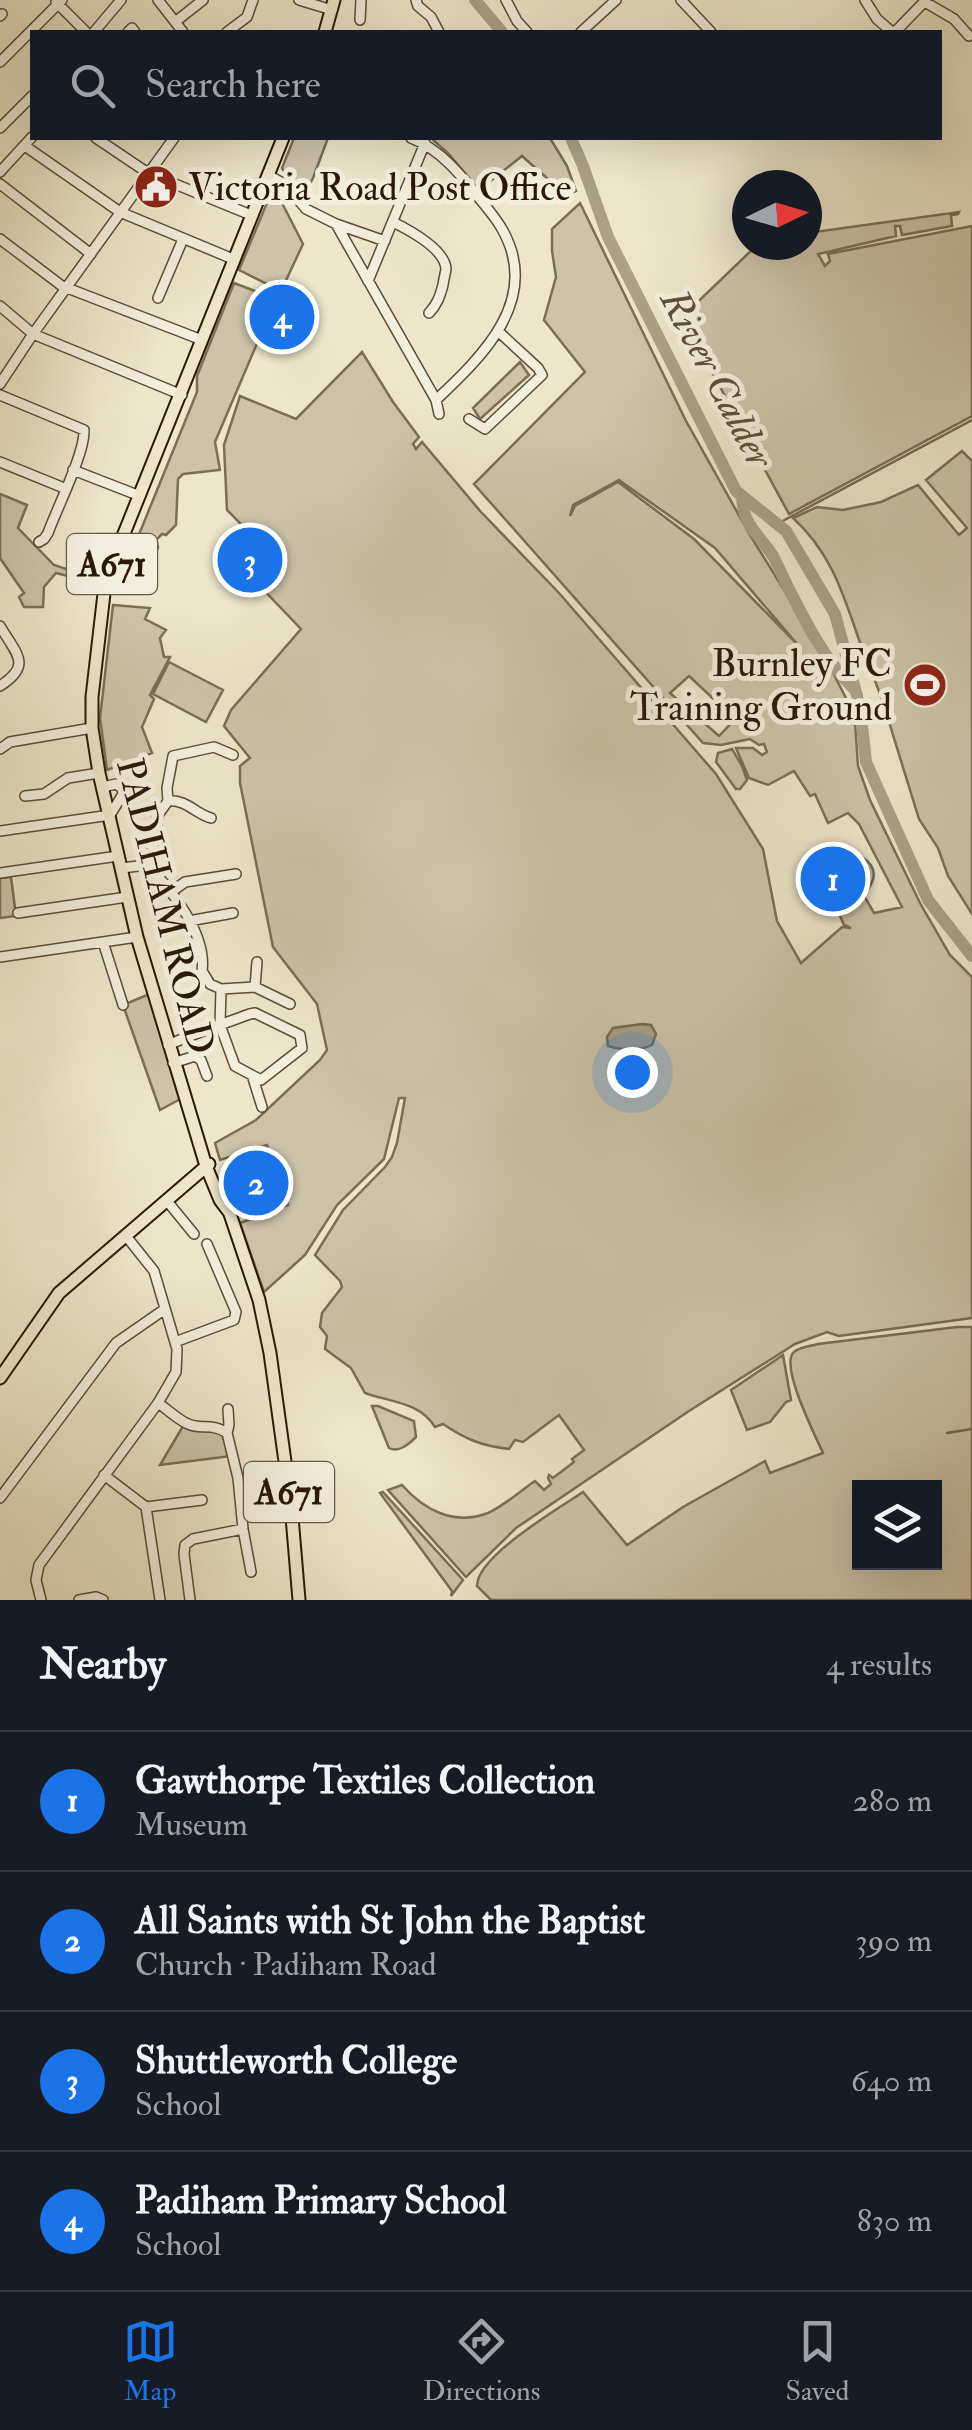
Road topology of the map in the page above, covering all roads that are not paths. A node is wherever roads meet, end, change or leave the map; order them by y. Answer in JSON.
{"nodes":[{"id":1,"x":122,"y":0,"type":"edge"},
{"id":2,"x":158,"y":0,"type":"edge"},
{"id":3,"x":203,"y":0,"type":"edge"},
{"id":4,"x":254,"y":0,"type":"edge"},
{"id":5,"x":299,"y":0,"type":"edge"},
{"id":6,"x":362,"y":0,"type":"edge"},
{"id":7,"x":416,"y":0,"type":"edge"},
{"id":8,"x":506,"y":0,"type":"edge"},
{"id":9,"x":616,"y":0,"type":"edge"},
{"id":10,"x":681,"y":0,"type":"edge"},
{"id":11,"x":865,"y":0,"type":"edge"},
{"id":12,"x":58,"y":1,"type":"edge"},
{"id":13,"x":926,"y":1,"type":"edge"},
{"id":14,"x":333,"y":5,"type":"edge"},
{"id":15,"x":360,"y":20,"type":"dead end"},
{"id":16,"x":175,"y":22,"type":"junction"},
{"id":17,"x":30,"y":30,"type":"edge"},
{"id":18,"x":30,"y":30,"type":"edge"},
{"id":19,"x":84,"y":30,"type":"edge"},
{"id":20,"x":96,"y":30,"type":"edge"},
{"id":21,"x":181,"y":30,"type":"edge"},
{"id":22,"x":230,"y":30,"type":"edge"},
{"id":23,"x":327,"y":30,"type":"edge"},
{"id":24,"x":439,"y":30,"type":"edge"},
{"id":25,"x":525,"y":30,"type":"edge"},
{"id":26,"x":584,"y":30,"type":"edge"},
{"id":27,"x":709,"y":30,"type":"edge"},
{"id":28,"x":890,"y":30,"type":"edge"},
{"id":29,"x":896,"y":30,"type":"edge"},
{"id":30,"x":970,"y":36,"type":"dead end"},
{"id":31,"x":0,"y":62,"type":"edge"},
{"id":32,"x":30,"y":98,"type":"edge"},
{"id":33,"x":1,"y":125,"type":"edge"},
{"id":34,"x":99,"y":140,"type":"edge"},
{"id":35,"x":173,"y":140,"type":"edge"},
{"id":36,"x":283,"y":140,"type":"edge"},
{"id":37,"x":417,"y":140,"type":"edge"},
{"id":38,"x":29,"y":142,"type":"edge"},
{"id":39,"x":425,"y":143,"type":"junction"},
{"id":40,"x":0,"y":172,"type":"edge"},
{"id":41,"x":148,"y":173,"type":"junction"},
{"id":42,"x":268,"y":176,"type":"junction"},
{"id":43,"x":0,"y":184,"type":"edge"},
{"id":44,"x":120,"y":212,"type":"junction"},
{"id":45,"x":251,"y":215,"type":"junction"},
{"id":46,"x":393,"y":222,"type":"junction"},
{"id":47,"x":336,"y":224,"type":"junction"},
{"id":48,"x":0,"y":239,"type":"edge"},
{"id":49,"x":182,"y":239,"type":"junction"},
{"id":50,"x":385,"y":241,"type":"junction"},
{"id":51,"x":91,"y":254,"type":"junction"},
{"id":52,"x":233,"y":259,"type":"junction"},
{"id":53,"x":368,"y":281,"type":"junction"},
{"id":54,"x":68,"y":287,"type":"junction"},
{"id":55,"x":158,"y":298,"type":"dead end"},
{"id":56,"x":0,"y":306,"type":"edge"},
{"id":57,"x":429,"y":313,"type":"dead end"},
{"id":58,"x":499,"y":332,"type":"junction"},
{"id":59,"x":33,"y":334,"type":"junction"},
{"id":60,"x":202,"y":340,"type":"junction"},
{"id":61,"x":0,"y":384,"type":"edge"},
{"id":62,"x":182,"y":394,"type":"junction"},
{"id":63,"x":0,"y":396,"type":"edge"},
{"id":64,"x":436,"y":400,"type":"junction"},
{"id":65,"x":439,"y":414,"type":"dead end"},
{"id":66,"x":470,"y":420,"type":"dead end"},
{"id":67,"x":0,"y":462,"type":"edge"},
{"id":68,"x":73,"y":470,"type":"junction"},
{"id":69,"x":64,"y":488,"type":"junction"},
{"id":70,"x":140,"y":496,"type":"junction"},
{"id":71,"x":39,"y":542,"type":"dead end"},
{"id":72,"x":0,"y":626,"type":"edge"},
{"id":73,"x":0,"y":686,"type":"edge"},
{"id":74,"x":92,"y":728,"type":"junction"},
{"id":75,"x":0,"y":749,"type":"edge"},
{"id":76,"x":233,"y":754,"type":"dead end"},
{"id":77,"x":101,"y":780,"type":"junction"},
{"id":78,"x":24,"y":796,"type":"dead end"},
{"id":79,"x":168,"y":802,"type":"junction"},
{"id":80,"x":110,"y":815,"type":"junction"},
{"id":81,"x":211,"y":818,"type":"dead end"},
{"id":82,"x":0,"y":831,"type":"edge"},
{"id":83,"x":119,"y":862,"type":"junction"},
{"id":84,"x":147,"y":865,"type":"junction"},
{"id":85,"x":0,"y":874,"type":"edge"},
{"id":86,"x":236,"y":874,"type":"dead end"},
{"id":87,"x":171,"y":892,"type":"junction"},
{"id":88,"x":127,"y":897,"type":"junction"},
{"id":89,"x":234,"y":912,"type":"dead end"},
{"id":90,"x":18,"y":914,"type":"dead end"},
{"id":91,"x":189,"y":921,"type":"junction"},
{"id":92,"x":137,"y":937,"type":"junction"},
{"id":93,"x":103,"y":942,"type":"junction"},
{"id":94,"x":0,"y":957,"type":"edge"},
{"id":95,"x":257,"y":962,"type":"dead end"},
{"id":96,"x":255,"y":988,"type":"junction"},
{"id":97,"x":221,"y":989,"type":"junction"},
{"id":98,"x":290,"y":1004,"type":"dead end"},
{"id":99,"x":124,"y":1005,"type":"dead end"},
{"id":100,"x":220,"y":1025,"type":"junction"},
{"id":101,"x":168,"y":1044,"type":"junction"},
{"id":102,"x":174,"y":1063,"type":"junction"},
{"id":103,"x":252,"y":1075,"type":"junction"},
{"id":104,"x":206,"y":1076,"type":"dead end"},
{"id":105,"x":262,"y":1107,"type":"dead end"},
{"id":106,"x":209,"y":1164,"type":"junction"},
{"id":107,"x":167,"y":1201,"type":"junction"},
{"id":108,"x":194,"y":1234,"type":"dead end"},
{"id":109,"x":126,"y":1236,"type":"junction"},
{"id":110,"x":207,"y":1244,"type":"dead end"},
{"id":111,"x":165,"y":1309,"type":"junction"},
{"id":112,"x":175,"y":1342,"type":"junction"},
{"id":113,"x":0,"y":1378,"type":"edge"},
{"id":114,"x":158,"y":1403,"type":"junction"},
{"id":115,"x":228,"y":1409,"type":"dead end"},
{"id":116,"x":227,"y":1433,"type":"junction"},
{"id":117,"x":104,"y":1476,"type":"junction"},
{"id":118,"x":0,"y":1498,"type":"edge"},
{"id":119,"x":202,"y":1500,"type":"dead end"},
{"id":120,"x":146,"y":1507,"type":"junction"},
{"id":121,"x":243,"y":1529,"type":"junction"},
{"id":122,"x":252,"y":1572,"type":"dead end"},
{"id":123,"x":40,"y":1600,"type":"edge"},
{"id":124,"x":79,"y":1600,"type":"edge"},
{"id":125,"x":103,"y":1600,"type":"edge"},
{"id":126,"x":160,"y":1600,"type":"edge"},
{"id":127,"x":190,"y":1600,"type":"edge"},
{"id":128,"x":299,"y":1600,"type":"edge"}],
"edges":[{"from":1,"to":20,"type":"street"},
{"from":2,"to":16,"type":"street"},
{"from":3,"to":16,"type":"street"},
{"from":4,"to":22,"type":"street"},
{"from":5,"to":14,"type":"street"},
{"from":6,"to":15,"type":"street"},
{"from":7,"to":24,"type":"street"},
{"from":8,"to":25,"type":"street"},
{"from":9,"to":26,"type":"street"},
{"from":10,"to":27,"type":"street"},
{"from":11,"to":28,"type":"street"},
{"from":12,"to":18,"type":"street"},
{"from":12,"to":19,"type":"street"},
{"from":13,"to":29,"type":"street"},
{"from":13,"to":30,"type":"street"},
{"from":14,"to":23,"type":"main road"},
{"from":16,"to":21,"type":"street"},
{"from":17,"to":31,"type":"street"},
{"from":32,"to":33,"type":"street"},
{"from":34,"to":41,"type":"street"},
{"from":35,"to":41,"type":"street"},
{"from":36,"to":42,"type":"main road","number":"A671"},
{"from":37,"to":39,"type":"street"},
{"from":38,"to":40,"type":"street"},
{"from":38,"to":44,"type":"street"},
{"from":39,"to":46,"type":"street"},
{"from":39,"to":58,"type":"street"},
{"from":41,"to":44,"type":"street"},
{"from":41,"to":45,"type":"street"},
{"from":42,"to":45,"type":"main road","number":"A671"},
{"from":42,"to":47,"type":"street"},
{"from":43,"to":51,"type":"street"},
{"from":44,"to":49,"type":"street"},
{"from":44,"to":51,"type":"street"},
{"from":45,"to":52,"type":"main road","number":"A671"},
{"from":46,"to":50,"type":"street"},
{"from":46,"to":57,"type":"street"},
{"from":47,"to":50,"type":"street"},
{"from":47,"to":53,"type":"street"},
{"from":48,"to":54,"type":"street"},
{"from":49,"to":52,"type":"street"},
{"from":49,"to":55,"type":"street"},
{"from":50,"to":53,"type":"street"},
{"from":51,"to":54,"type":"street"},
{"from":52,"to":60,"type":"main road","number":"A671"},
{"from":53,"to":64,"type":"street"},
{"from":54,"to":59,"type":"street"},
{"from":54,"to":60,"type":"street"},
{"from":56,"to":59,"type":"street"},
{"from":58,"to":64,"type":"street"},
{"from":58,"to":66,"type":"street"},
{"from":59,"to":61,"type":"street"},
{"from":59,"to":62,"type":"street"},
{"from":60,"to":62,"type":"main road","number":"A671"},
{"from":62,"to":70,"type":"main road","number":"A671"},
{"from":63,"to":68,"type":"street"},
{"from":64,"to":65,"type":"street"},
{"from":67,"to":69,"type":"street"},
{"from":68,"to":69,"type":"street"},
{"from":68,"to":70,"type":"street"},
{"from":69,"to":71,"type":"street"},
{"from":70,"to":74,"type":"main road","number":"A671"},
{"from":72,"to":73,"type":"street"},
{"from":74,"to":75,"type":"street"},
{"from":74,"to":77,"type":"main road","name":"PADIHAM ROAD","number":"A671"},
{"from":76,"to":79,"type":"street"},
{"from":77,"to":78,"type":"street"},
{"from":77,"to":80,"type":"main road","name":"PADIHAM ROAD","number":"A671"},
{"from":79,"to":81,"type":"street"},
{"from":79,"to":84,"type":"street"},
{"from":80,"to":82,"type":"street"},
{"from":80,"to":83,"type":"main road","name":"PADIHAM ROAD","number":"A671"},
{"from":83,"to":84,"type":"street"},
{"from":83,"to":85,"type":"street"},
{"from":83,"to":88,"type":"main road","name":"PADIHAM ROAD","number":"A671"},
{"from":84,"to":87,"type":"street"},
{"from":86,"to":87,"type":"street"},
{"from":87,"to":91,"type":"street"},
{"from":88,"to":90,"type":"street"},
{"from":88,"to":92,"type":"main road","name":"PADIHAM ROAD","number":"A671"},
{"from":89,"to":91,"type":"street"},
{"from":91,"to":97,"type":"street"},
{"from":92,"to":93,"type":"street"},
{"from":92,"to":101,"type":"main road","name":"PADIHAM ROAD","number":"A671"},
{"from":93,"to":94,"type":"street"},
{"from":93,"to":99,"type":"street"},
{"from":95,"to":96,"type":"street"},
{"from":96,"to":97,"type":"street"},
{"from":96,"to":98,"type":"street"},
{"from":97,"to":100,"type":"street"},
{"from":100,"to":101,"type":"street"},
{"from":100,"to":103,"type":"street"},
{"from":100,"to":103,"type":"street"},
{"from":101,"to":102,"type":"main road","name":"PADIHAM ROAD","number":"A671"},
{"from":102,"to":104,"type":"street"},
{"from":102,"to":106,"type":"main road","name":"PADIHAM ROAD","number":"A671"},
{"from":103,"to":105,"type":"street"},
{"from":106,"to":107,"type":"main road"},
{"from":106,"to":128,"type":"main road","name":"PADIHAM ROAD","number":"A671"},
{"from":107,"to":108,"type":"street"},
{"from":107,"to":109,"type":"main road"},
{"from":109,"to":111,"type":"street"},
{"from":109,"to":113,"type":"main road"},
{"from":110,"to":112,"type":"street"},
{"from":111,"to":112,"type":"street"},
{"from":111,"to":118,"type":"street"},
{"from":112,"to":114,"type":"street"},
{"from":114,"to":116,"type":"street"},
{"from":114,"to":117,"type":"street"},
{"from":115,"to":116,"type":"street"},
{"from":116,"to":121,"type":"street"},
{"from":117,"to":120,"type":"street"},
{"from":117,"to":123,"type":"street"},
{"from":119,"to":120,"type":"street"},
{"from":120,"to":126,"type":"street"},
{"from":121,"to":122,"type":"street"},
{"from":121,"to":127,"type":"street"},
{"from":124,"to":125,"type":"street"}]}
